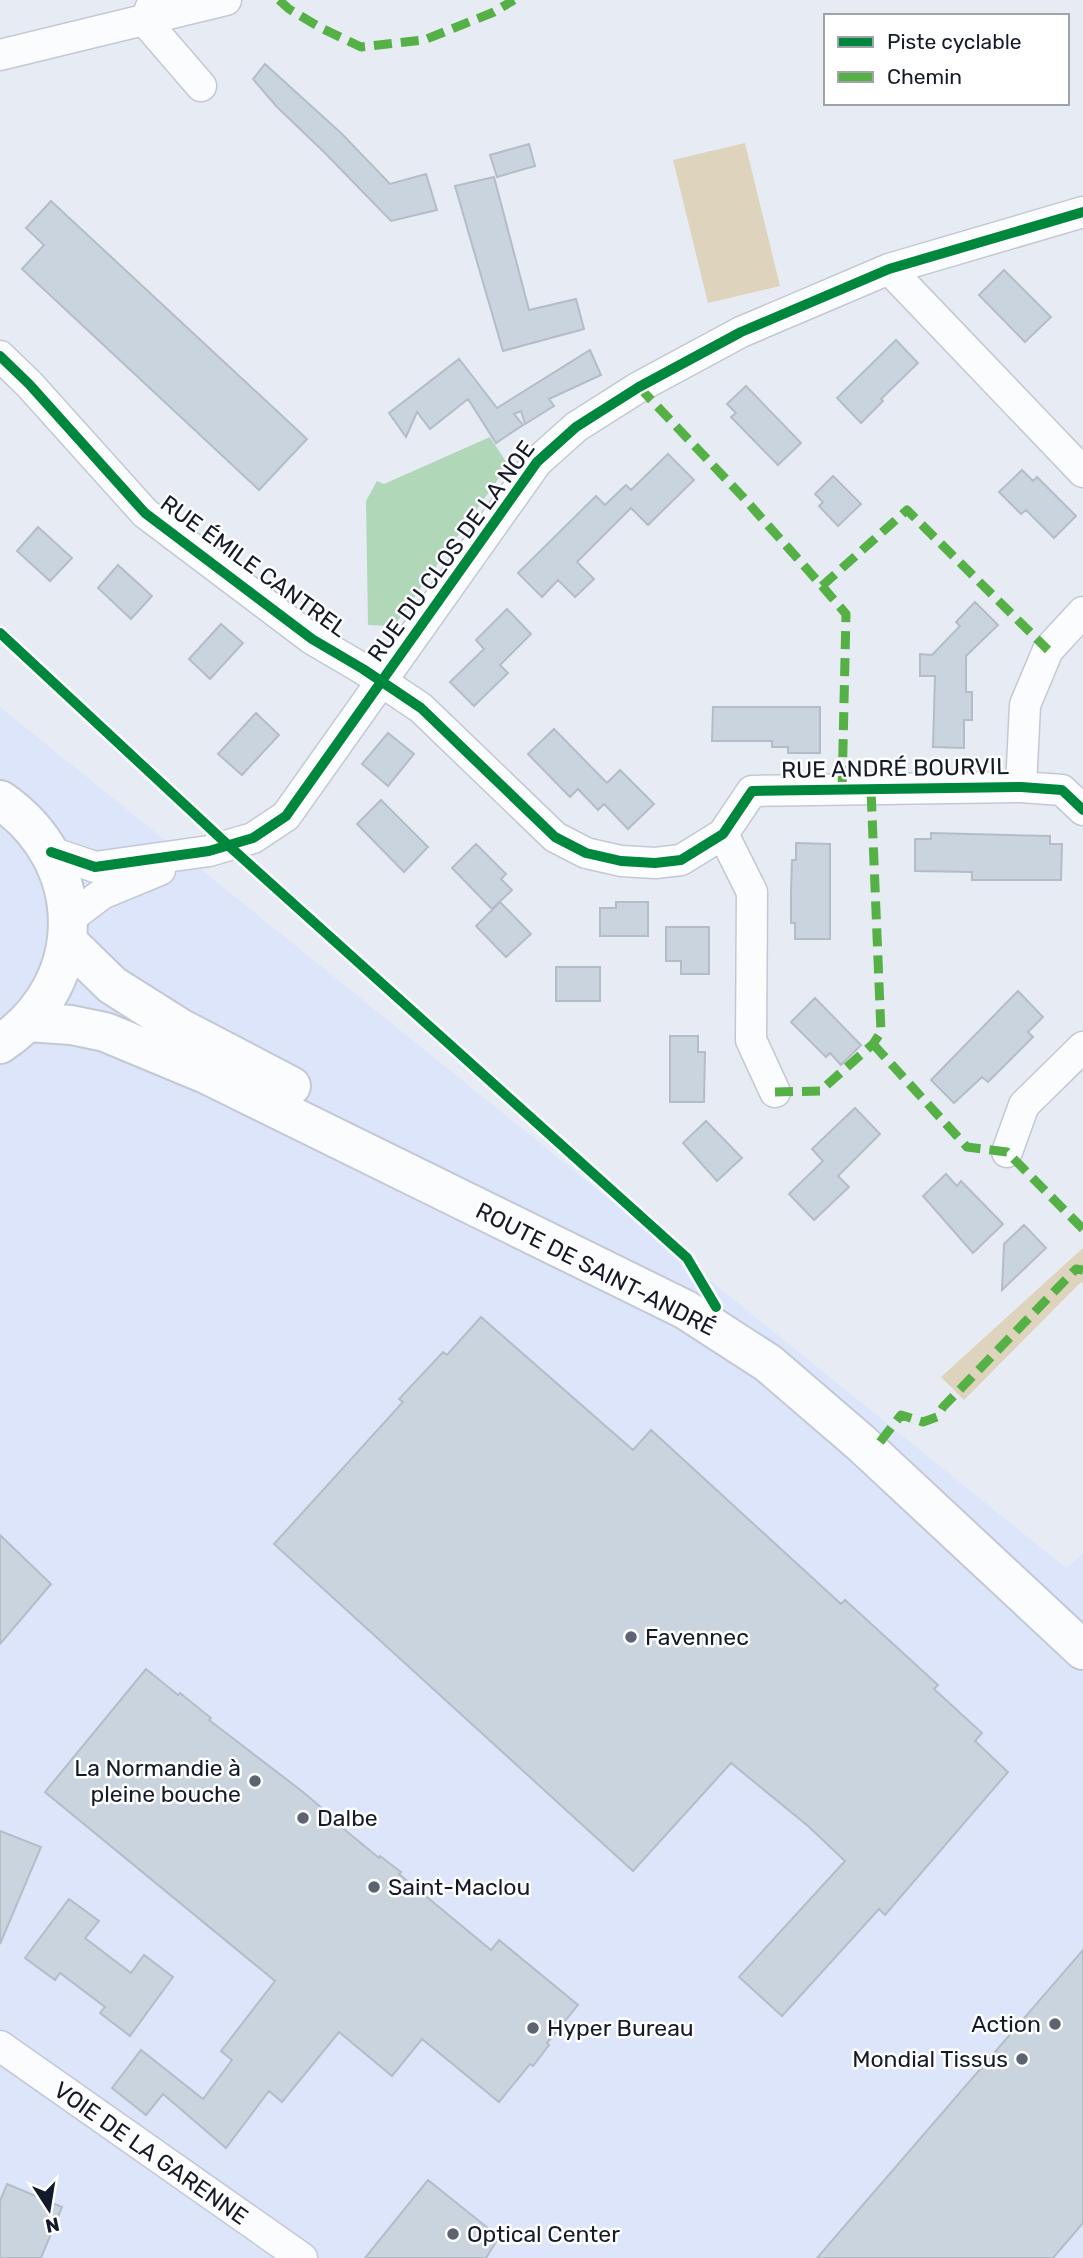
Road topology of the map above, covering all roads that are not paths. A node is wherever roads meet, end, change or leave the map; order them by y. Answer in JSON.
{"nodes":[{"id":1,"x":226,"y":0,"type":"edge"},
{"id":2,"x":149,"y":10,"type":"edge"},
{"id":3,"x":0,"y":55,"type":"edge"},
{"id":4,"x":201,"y":86,"type":"dead end"},
{"id":5,"x":1083,"y":212,"type":"edge"},
{"id":6,"x":890,"y":269,"type":"junction"},
{"id":7,"x":0,"y":356,"type":"edge"},
{"id":8,"x":1083,"y":472,"type":"edge"},
{"id":9,"x":1083,"y":612,"type":"edge"},
{"id":10,"x":382,"y":681,"type":"junction"},
{"id":11,"x":1021,"y":788,"type":"junction"},
{"id":12,"x":0,"y":800,"type":"edge"},
{"id":13,"x":1083,"y":810,"type":"edge"},
{"id":14,"x":723,"y":834,"type":"junction"},
{"id":15,"x":209,"y":851,"type":"junction"},
{"id":16,"x":51,"y":852,"type":"junction"},
{"id":17,"x":68,"y":930,"type":"junction"},
{"id":18,"x":14,"y":1033,"type":"edge"},
{"id":19,"x":1083,"y":1047,"type":"edge"},
{"id":20,"x":775,"y":1092,"type":"dead end"},
{"id":21,"x":1007,"y":1152,"type":"dead end"},
{"id":22,"x":1083,"y":1630,"type":"edge"},
{"id":23,"x":1083,"y":1650,"type":"edge"},
{"id":24,"x":0,"y":2046,"type":"edge"},
{"id":25,"x":302,"y":2258,"type":"edge"}],
"edges":[{"from":1,"to":2,"type":"street"},
{"from":2,"to":3,"type":"street"},
{"from":2,"to":4,"type":"street"},
{"from":5,"to":6,"type":"street","name":"RUE DU CLOS DE LA NOE"},
{"from":6,"to":8,"type":"street"},
{"from":6,"to":10,"type":"street","name":"RUE DU CLOS DE LA NOE"},
{"from":7,"to":10,"type":"street","name":"RUE ÉMILE CANTREL"},
{"from":9,"to":11,"type":"street"},
{"from":10,"to":14,"type":"street","name":"RUE ÉMILE CANTREL"},
{"from":10,"to":15,"type":"street","name":"RUE DU CLOS DE LA NOE"},
{"from":11,"to":13,"type":"street","name":"RUE ANDRÉ BOURVIL"},
{"from":11,"to":14,"type":"street","name":"RUE ANDRÉ BOURVIL"},
{"from":12,"to":16,"type":"main road"},
{"from":14,"to":20,"type":"street"},
{"from":15,"to":16,"type":"street","name":"RUE DU CLOS DE LA NOE"},
{"from":15,"to":17,"type":"street","name":"RUE DU CLOS DE LA NOE"},
{"from":16,"to":17,"type":"main road"},
{"from":17,"to":18,"type":"main road"},
{"from":17,"to":22,"type":"main road","name":"ROUTE DE SAINT-ANDRÉ"},
{"from":18,"to":23,"type":"main road","name":"ROUTE DE SAINT-ANDRÉ"},
{"from":19,"to":21,"type":"street"},
{"from":24,"to":25,"type":"street","name":"VOIE DE LA GARENNE"}]}
